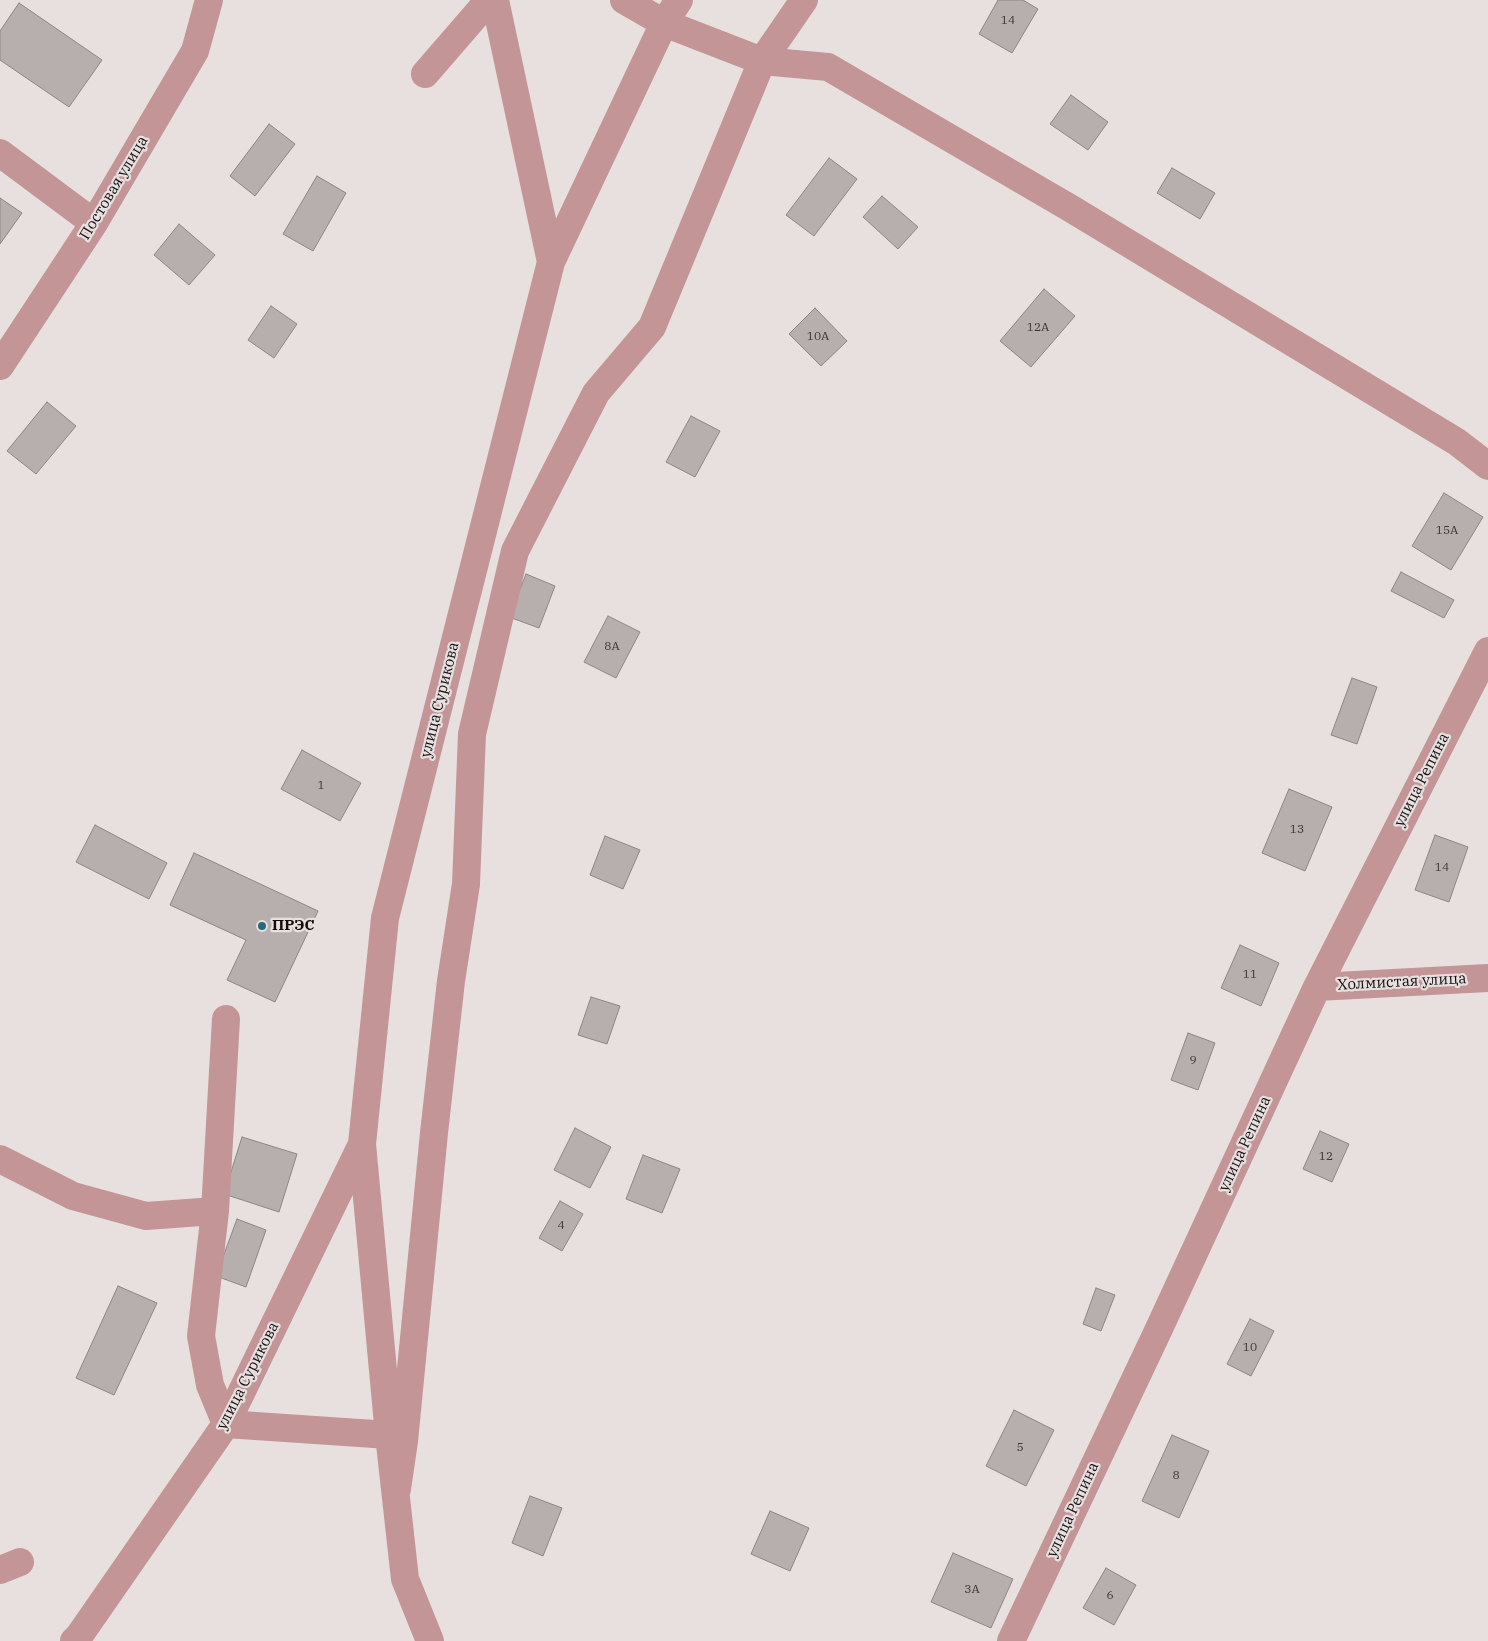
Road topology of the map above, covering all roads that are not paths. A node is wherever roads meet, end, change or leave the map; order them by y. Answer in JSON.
{"nodes":[{"id":1,"x":209,"y":0,"type":"edge"},
{"id":2,"x":489,"y":0,"type":"edge"},
{"id":3,"x":495,"y":0,"type":"edge"},
{"id":4,"x":624,"y":0,"type":"edge"},
{"id":5,"x":679,"y":0,"type":"edge"},
{"id":6,"x":804,"y":0,"type":"edge"},
{"id":7,"x":664,"y":23,"type":"junction"},
{"id":8,"x":762,"y":61,"type":"junction"},
{"id":9,"x":425,"y":74,"type":"dead end"},
{"id":10,"x":0,"y":152,"type":"edge"},
{"id":11,"x":94,"y":223,"type":"junction"},
{"id":12,"x":551,"y":262,"type":"junction"},
{"id":13,"x":0,"y":366,"type":"edge"},
{"id":14,"x":1488,"y":466,"type":"edge"},
{"id":15,"x":1488,"y":651,"type":"edge"},
{"id":16,"x":1488,"y":978,"type":"edge"},
{"id":17,"x":1317,"y":987,"type":"junction"},
{"id":18,"x":226,"y":1019,"type":"dead end"},
{"id":19,"x":362,"y":1144,"type":"junction"},
{"id":20,"x":0,"y":1159,"type":"edge"},
{"id":21,"x":215,"y":1211,"type":"junction"},
{"id":22,"x":226,"y":1424,"type":"junction"},
{"id":23,"x":389,"y":1435,"type":"junction"},
{"id":24,"x":396,"y":1489,"type":"junction"},
{"id":25,"x":74,"y":1641,"type":"edge"},
{"id":26,"x":430,"y":1641,"type":"edge"},
{"id":27,"x":1011,"y":1641,"type":"edge"}],
"edges":[{"from":1,"to":11,"type":"street","name":"Постовая улица"},
{"from":2,"to":9,"type":"street"},
{"from":3,"to":12,"type":"street"},
{"from":4,"to":7,"type":"street"},
{"from":5,"to":7,"type":"street","name":"улица Сурикова"},
{"from":6,"to":8,"type":"street"},
{"from":7,"to":8,"type":"street"},
{"from":7,"to":12,"type":"street","name":"улица Сурикова"},
{"from":8,"to":14,"type":"street"},
{"from":8,"to":24,"type":"street"},
{"from":10,"to":11,"type":"street"},
{"from":11,"to":13,"type":"street","name":"Постовая улица"},
{"from":12,"to":19,"type":"street","name":"улица Сурикова"},
{"from":15,"to":17,"type":"street","name":"улица Репина"},
{"from":16,"to":17,"type":"street","name":"Холмистая улица"},
{"from":17,"to":27,"type":"street","name":"улица Репина"},
{"from":18,"to":21,"type":"street"},
{"from":19,"to":22,"type":"street","name":"улица Сурикова"},
{"from":19,"to":23,"type":"street","name":"улица Сурикова"},
{"from":20,"to":21,"type":"street"},
{"from":21,"to":22,"type":"street"},
{"from":22,"to":23,"type":"street"},
{"from":22,"to":25,"type":"street","name":"улица Сурикова"},
{"from":23,"to":24,"type":"street","name":"улица Сурикова"},
{"from":24,"to":26,"type":"street","name":"улица Сурикова"}]}
